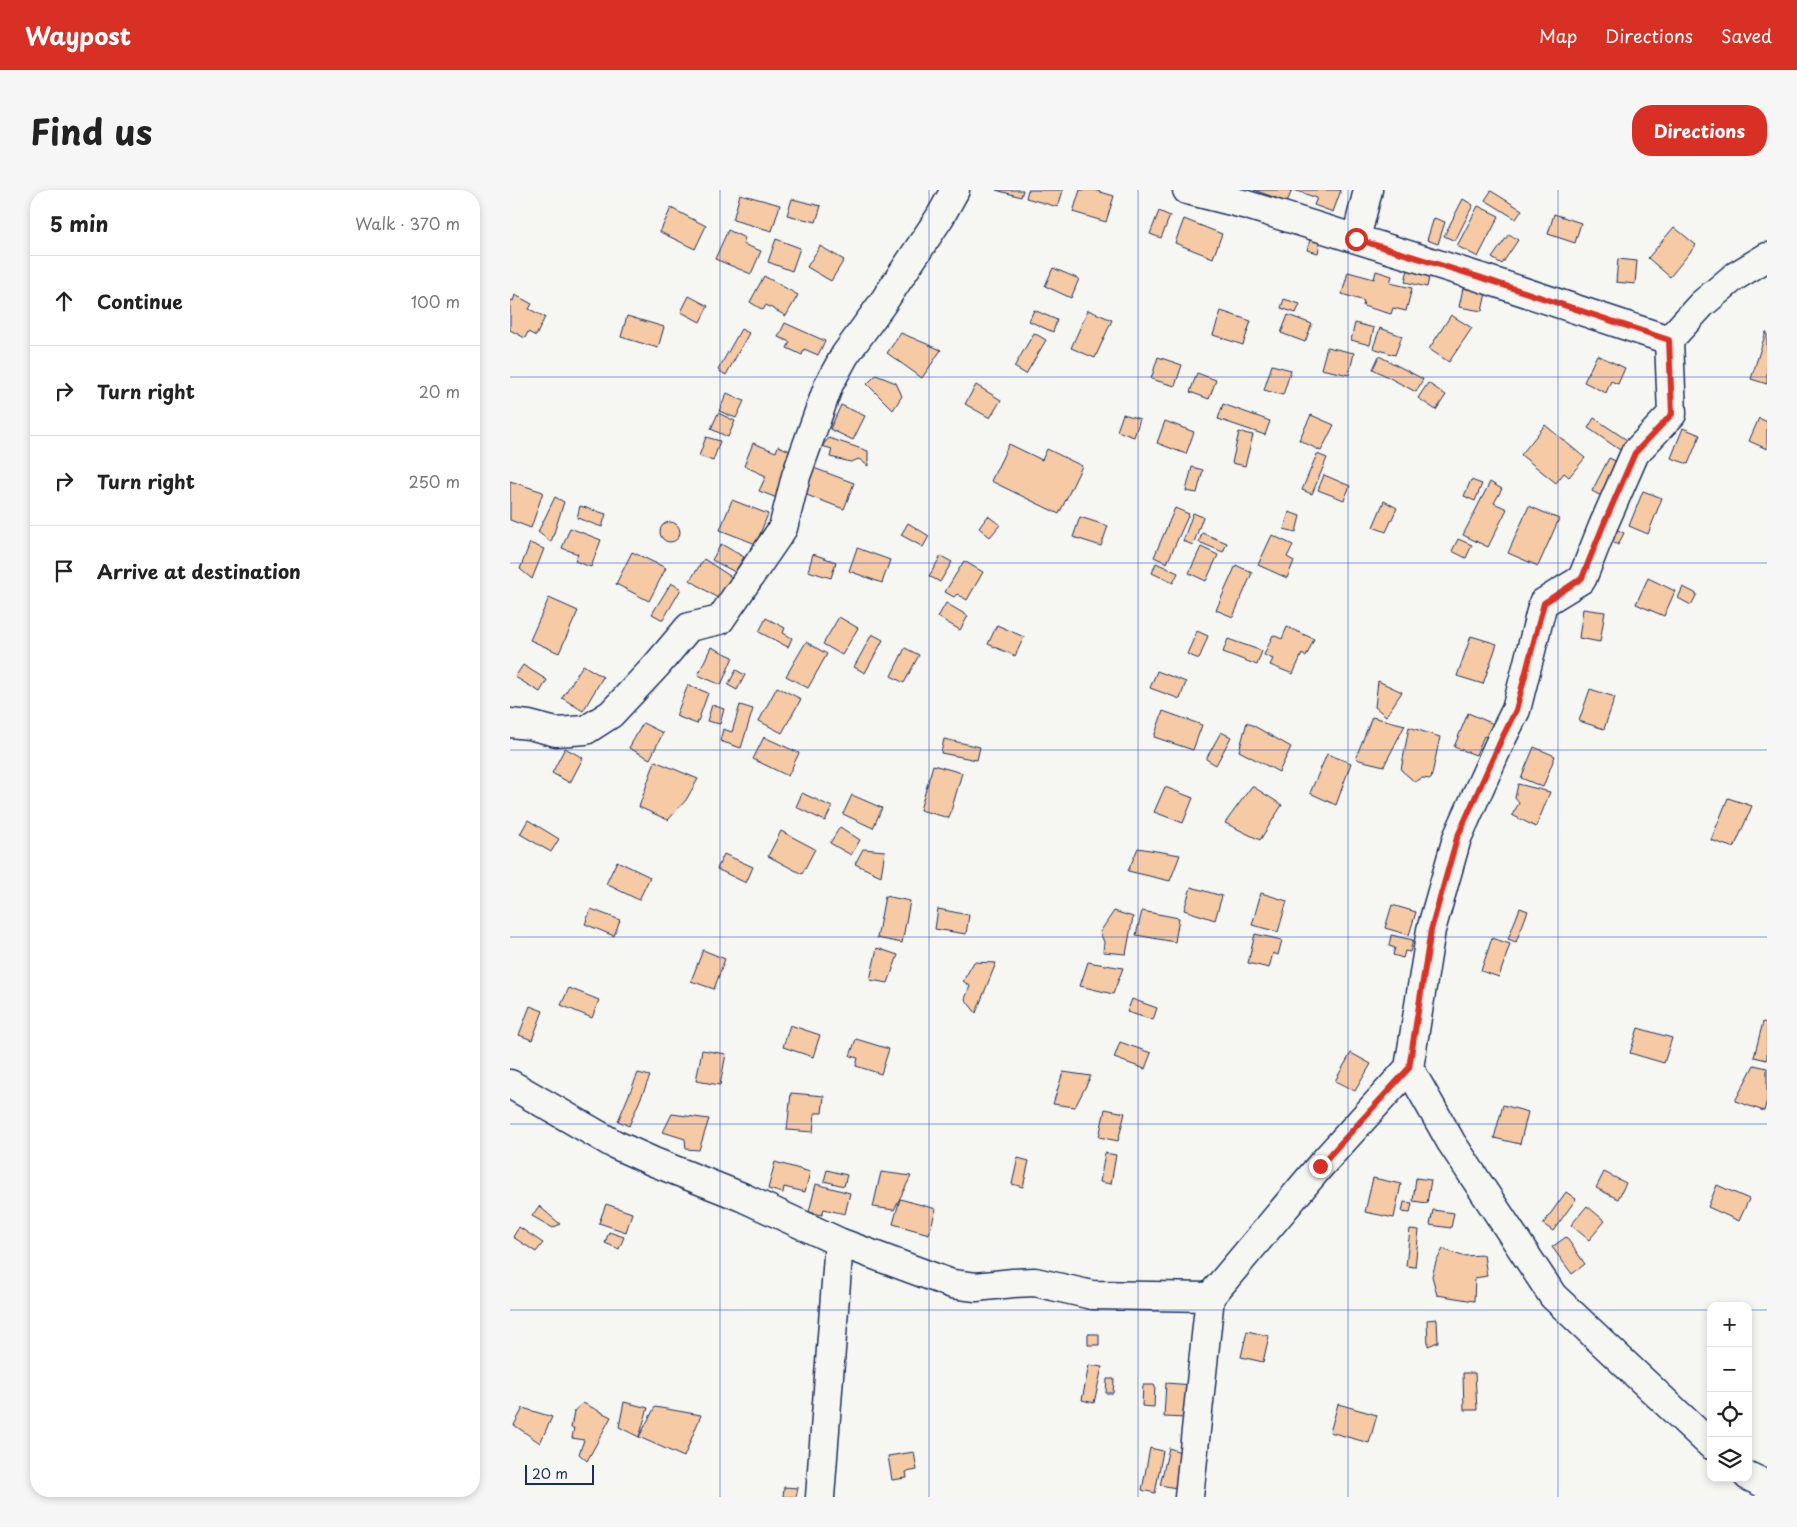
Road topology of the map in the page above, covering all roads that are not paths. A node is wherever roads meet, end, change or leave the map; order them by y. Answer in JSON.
{"nodes":[{"id":1,"x":955,"y":190,"type":"edge"},
{"id":2,"x":1187,"y":190,"type":"edge"},
{"id":3,"x":1368,"y":190,"type":"edge"},
{"id":4,"x":1356,"y":239,"type":"junction"},
{"id":5,"x":1767,"y":256,"type":"edge"},
{"id":6,"x":1669,"y":340,"type":"junction"},
{"id":7,"x":510,"y":724,"type":"edge"},
{"id":8,"x":1409,"y":1068,"type":"junction"},
{"id":9,"x":510,"y":1084,"type":"edge"},
{"id":10,"x":839,"y":1242,"type":"junction"},
{"id":11,"x":1210,"y":1297,"type":"junction"},
{"id":12,"x":1707,"y":1441,"type":"edge"},
{"id":13,"x":1752,"y":1478,"type":"edge"},
{"id":14,"x":1741,"y":1482,"type":"edge"},
{"id":15,"x":1767,"y":1485,"type":"edge"},
{"id":16,"x":820,"y":1497,"type":"edge"},
{"id":17,"x":1189,"y":1497,"type":"edge"},
{"id":18,"x":1747,"y":1497,"type":"edge"}],
"edges":[{"from":1,"to":7,"type":"street"},
{"from":2,"to":4,"type":"street"},
{"from":3,"to":4,"type":"street"},
{"from":4,"to":6,"type":"street"},
{"from":5,"to":6,"type":"street"},
{"from":6,"to":8,"type":"street"},
{"from":8,"to":11,"type":"street"},
{"from":8,"to":12,"type":"street"},
{"from":9,"to":10,"type":"street"},
{"from":10,"to":11,"type":"street"},
{"from":10,"to":16,"type":"street"},
{"from":11,"to":17,"type":"street"},
{"from":13,"to":15,"type":"street"},
{"from":14,"to":18,"type":"street"}]}
